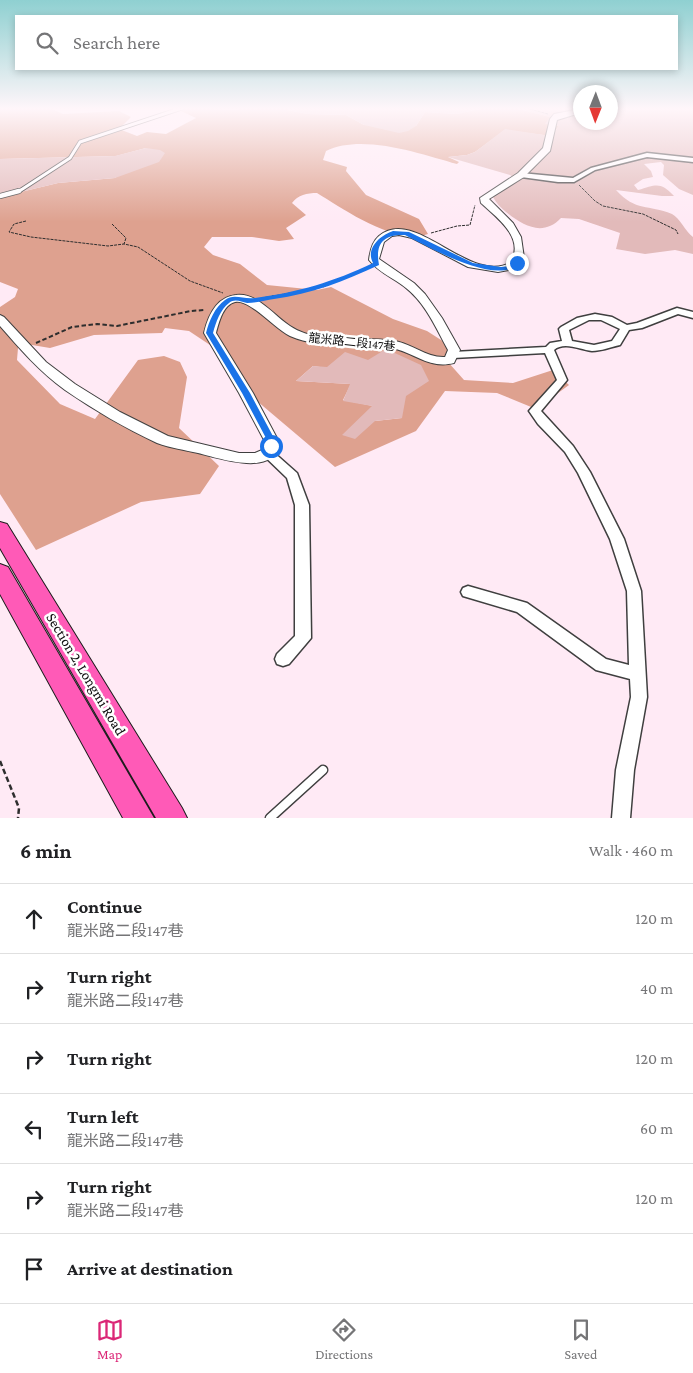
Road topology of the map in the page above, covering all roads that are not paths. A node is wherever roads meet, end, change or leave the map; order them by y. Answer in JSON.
{"nodes":[{"id":1,"x":77,"y":146,"type":"edge"},
{"id":2,"x":548,"y":146,"type":"edge"},
{"id":3,"x":693,"y":160,"type":"edge"},
{"id":4,"x":521,"y":175,"type":"junction"},
{"id":5,"x":0,"y":196,"type":"edge"},
{"id":6,"x":693,"y":315,"type":"edge"},
{"id":7,"x":0,"y":319,"type":"edge"},
{"id":8,"x":626,"y":328,"type":"junction"},
{"id":9,"x":567,"y":344,"type":"junction"},
{"id":10,"x":549,"y":350,"type":"junction"},
{"id":11,"x":453,"y":355,"type":"junction"},
{"id":12,"x":267,"y":453,"type":"junction"},
{"id":13,"x":0,"y":530,"type":"edge"},
{"id":14,"x":0,"y":573,"type":"edge"},
{"id":15,"x":468,"y":592,"type":"dead end"},
{"id":16,"x":283,"y":659,"type":"dead end"},
{"id":17,"x":638,"y":674,"type":"junction"},
{"id":18,"x":323,"y":770,"type":"dead end"},
{"id":19,"x":139,"y":818,"type":"edge"},
{"id":20,"x":172,"y":818,"type":"edge"},
{"id":21,"x":270,"y":818,"type":"edge"},
{"id":22,"x":621,"y":818,"type":"edge"}],
"edges":[{"from":1,"to":5,"type":"lane"},
{"from":2,"to":4,"type":"street"},
{"from":3,"to":4,"type":"street"},
{"from":4,"to":11,"type":"street"},
{"from":6,"to":8,"type":"street"},
{"from":7,"to":12,"type":"street"},
{"from":8,"to":9,"type":"street"},
{"from":8,"to":9,"type":"street"},
{"from":9,"to":10,"type":"street"},
{"from":10,"to":11,"type":"street"},
{"from":10,"to":17,"type":"street"},
{"from":11,"to":12,"type":"street","name":"龍米路二段147巷"},
{"from":12,"to":16,"type":"street"},
{"from":13,"to":20,"type":"main road","name":"Section 2, Longmi Road"},
{"from":14,"to":19,"type":"main road","name":"Section 2, Longmi Road"},
{"from":15,"to":17,"type":"street"},
{"from":17,"to":22,"type":"street"},
{"from":18,"to":21,"type":"lane"}]}
